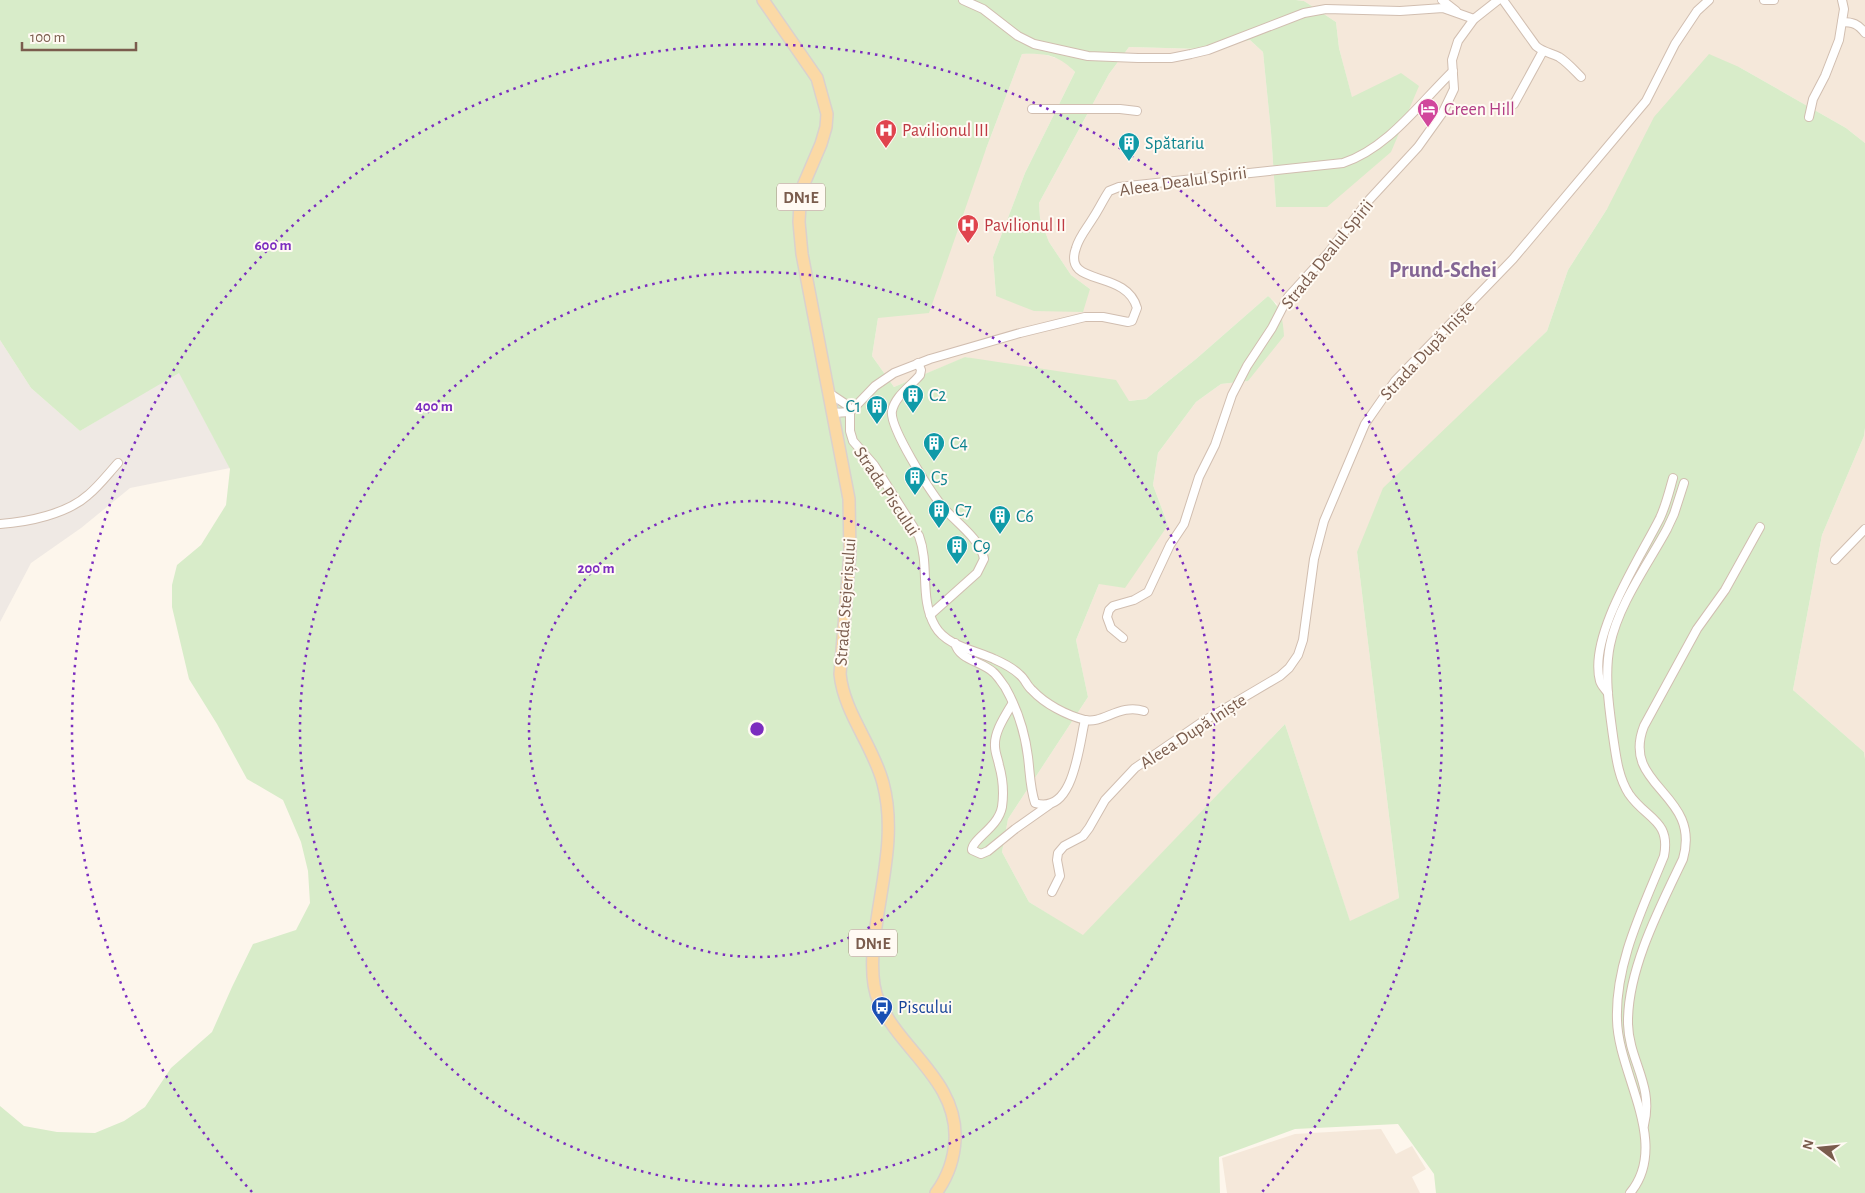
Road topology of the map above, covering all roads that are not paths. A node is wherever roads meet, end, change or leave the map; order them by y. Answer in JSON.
{"nodes":[{"id":1,"x":763,"y":0,"type":"edge"},
{"id":2,"x":963,"y":0,"type":"edge"},
{"id":3,"x":1442,"y":0,"type":"edge"},
{"id":4,"x":1498,"y":0,"type":"edge"},
{"id":5,"x":1503,"y":0,"type":"edge"},
{"id":6,"x":1709,"y":0,"type":"edge"},
{"id":7,"x":1764,"y":0,"type":"edge"},
{"id":8,"x":1774,"y":0,"type":"edge"},
{"id":9,"x":1842,"y":0,"type":"edge"},
{"id":10,"x":1459,"y":14,"type":"junction"},
{"id":11,"x":1474,"y":19,"type":"junction"},
{"id":12,"x":1842,"y":22,"type":"junction"},
{"id":13,"x":1865,"y":32,"type":"edge"},
{"id":14,"x":1543,"y":51,"type":"junction"},
{"id":15,"x":1452,"y":71,"type":"junction"},
{"id":16,"x":1581,"y":77,"type":"dead end"},
{"id":17,"x":1514,"y":104,"type":"dead end"},
{"id":18,"x":1032,"y":109,"type":"dead end"},
{"id":19,"x":1137,"y":111,"type":"dead end"},
{"id":20,"x":1809,"y":117,"type":"dead end"},
{"id":21,"x":918,"y":363,"type":"junction"},
{"id":22,"x":829,"y":393,"type":"junction"},
{"id":23,"x":850,"y":412,"type":"junction"},
{"id":24,"x":833,"y":413,"type":"junction"},
{"id":25,"x":118,"y":464,"type":"dead end"},
{"id":26,"x":1673,"y":478,"type":"dead end"},
{"id":27,"x":1684,"y":483,"type":"dead end"},
{"id":28,"x":0,"y":524,"type":"edge"},
{"id":29,"x":1760,"y":528,"type":"dead end"},
{"id":30,"x":1865,"y":529,"type":"edge"},
{"id":31,"x":1835,"y":560,"type":"dead end"},
{"id":32,"x":930,"y":615,"type":"junction"},
{"id":33,"x":1306,"y":619,"type":"joint"},
{"id":34,"x":1123,"y":638,"type":"dead end"},
{"id":35,"x":955,"y":643,"type":"junction"},
{"id":36,"x":1608,"y":693,"type":"junction"},
{"id":37,"x":1012,"y":704,"type":"junction"},
{"id":38,"x":1144,"y":711,"type":"dead end"},
{"id":39,"x":1085,"y":720,"type":"junction"},
{"id":40,"x":1050,"y":804,"type":"junction"},
{"id":41,"x":1052,"y":892,"type":"dead end"},
{"id":42,"x":1644,"y":1127,"type":"junction"},
{"id":43,"x":936,"y":1193,"type":"edge"},
{"id":44,"x":1630,"y":1193,"type":"edge"}],
"edges":[{"from":1,"to":22,"type":"main road","name":"Strada Stejerișului","number":"DN1E"},
{"from":2,"to":10,"type":"street"},
{"from":3,"to":10,"type":"street"},
{"from":4,"to":11,"type":"street","name":"Strada Dealul Spirii"},
{"from":5,"to":14,"type":"street"},
{"from":6,"to":33,"type":"street","name":"Strada După Iniște"},
{"from":7,"to":8,"type":"street"},
{"from":9,"to":12,"type":"street"},
{"from":10,"to":11,"type":"street"},
{"from":11,"to":15,"type":"street","name":"Strada Dealul Spirii"},
{"from":12,"to":13,"type":"street"},
{"from":12,"to":20,"type":"street"},
{"from":14,"to":16,"type":"street"},
{"from":14,"to":17,"type":"street"},
{"from":15,"to":21,"type":"street","name":"Aleea Dealul Spirii"},
{"from":15,"to":34,"type":"street","name":"Strada Dealul Spirii"},
{"from":18,"to":19,"type":"street"},
{"from":21,"to":23,"type":"street","name":"Aleea Dealul Spirii"},
{"from":21,"to":32,"type":"street"},
{"from":22,"to":23,"type":"street"},
{"from":22,"to":24,"type":"main road","name":"Strada Stejerișului","number":"DN1E"},
{"from":23,"to":24,"type":"street"},
{"from":23,"to":32,"type":"street","name":"Strada Piscului"},
{"from":24,"to":43,"type":"main road","name":"Strada Stejerișului","number":"DN1E"},
{"from":25,"to":28,"type":"street"},
{"from":26,"to":36,"type":"street"},
{"from":27,"to":36,"type":"street"},
{"from":29,"to":42,"type":"street"},
{"from":30,"to":31,"type":"street"},
{"from":32,"to":35,"type":"street","name":"Strada Piscului"},
{"from":33,"to":41,"type":"street","name":"Aleea După Iniște"},
{"from":35,"to":37,"type":"street"},
{"from":35,"to":39,"type":"street","name":"Strada Piscului"},
{"from":36,"to":42,"type":"street"},
{"from":37,"to":40,"type":"street"},
{"from":37,"to":40,"type":"street"},
{"from":38,"to":39,"type":"street"},
{"from":39,"to":40,"type":"street"},
{"from":42,"to":44,"type":"street"}]}
